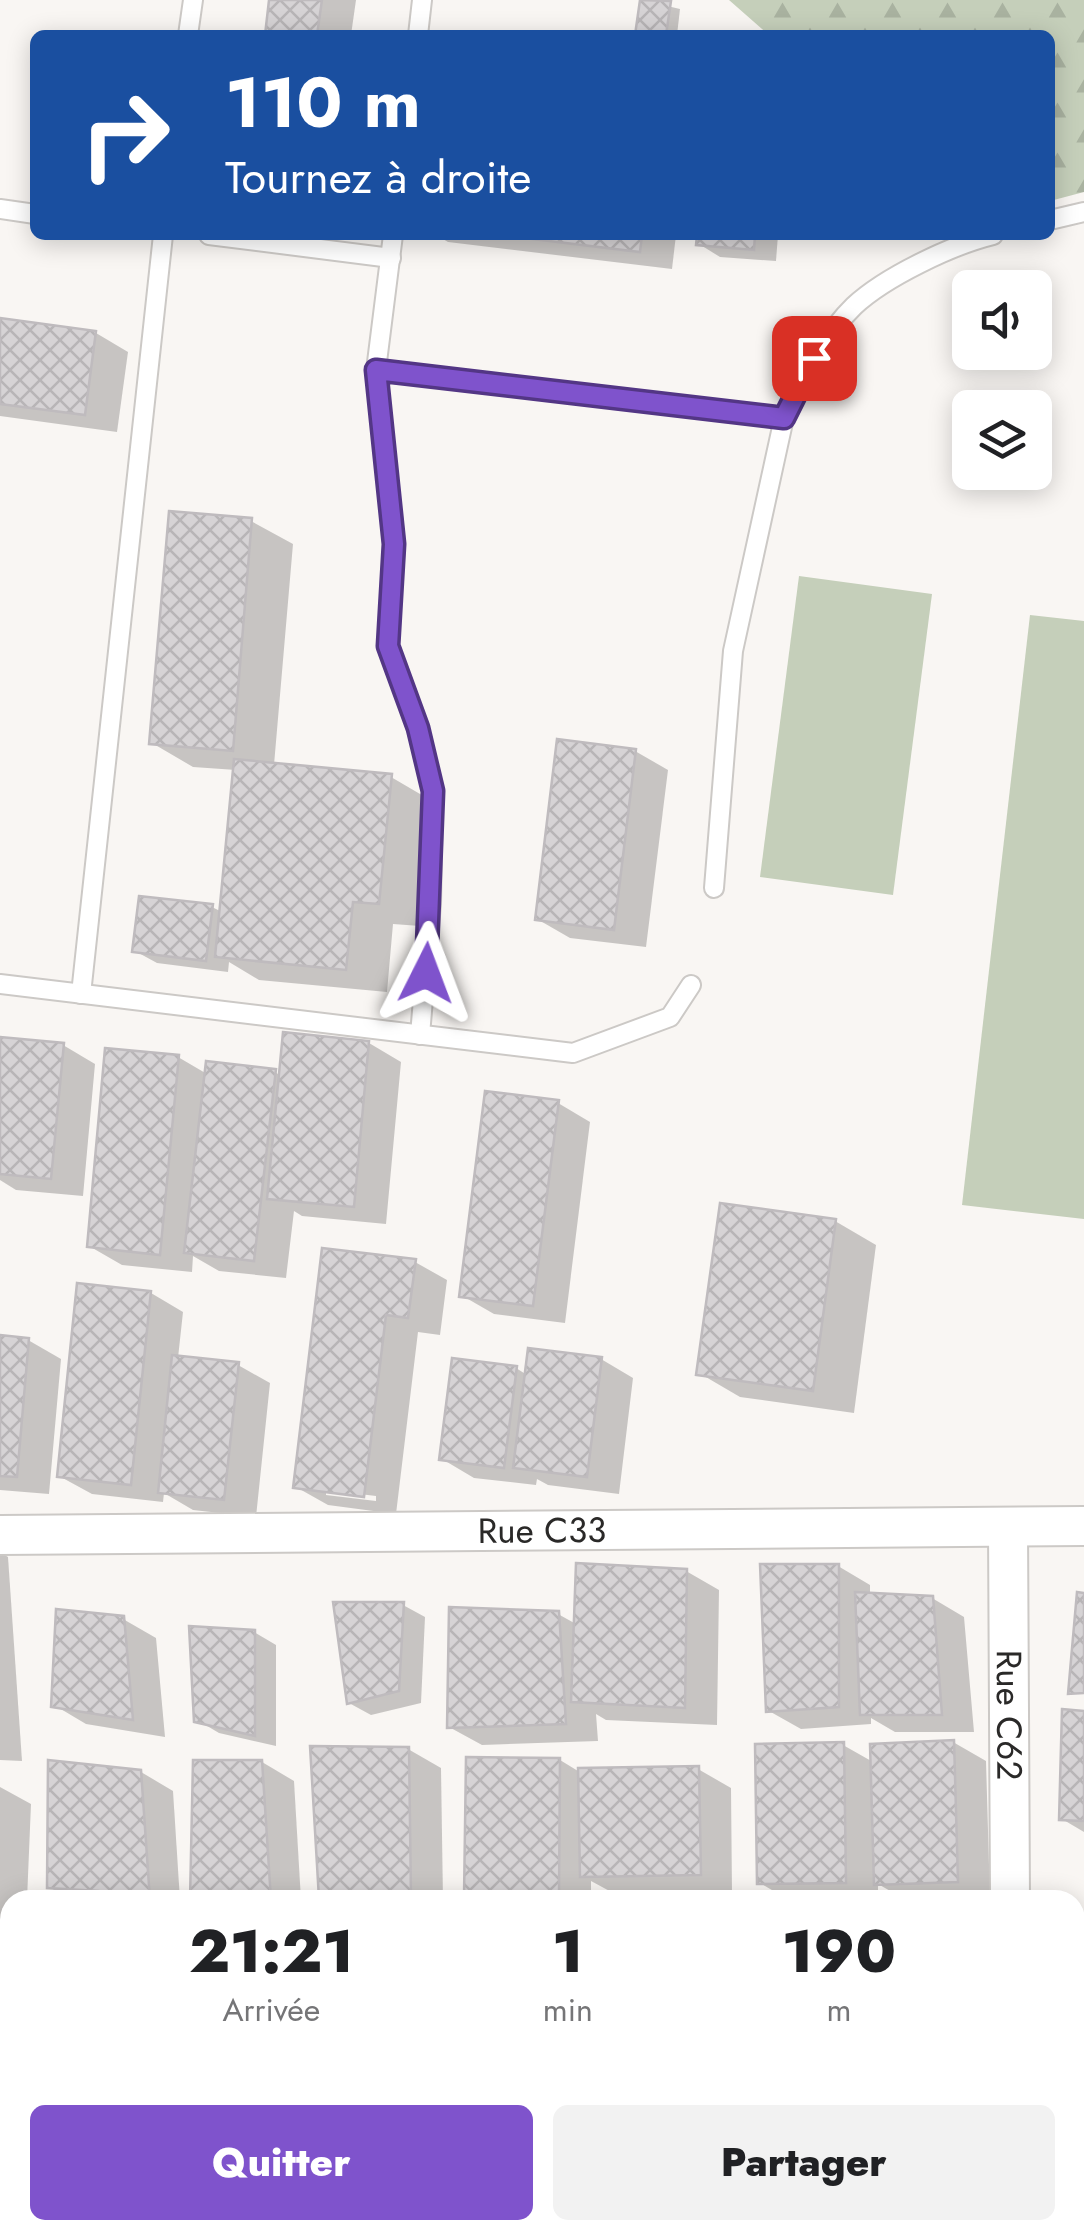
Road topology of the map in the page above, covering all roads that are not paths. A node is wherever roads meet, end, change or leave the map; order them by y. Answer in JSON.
{"nodes":[{"id":1,"x":193,"y":0,"type":"edge"},
{"id":2,"x":422,"y":0,"type":"edge"},
{"id":3,"x":189,"y":30,"type":"edge"},
{"id":4,"x":419,"y":30,"type":"edge"},
{"id":5,"x":0,"y":209,"type":"edge"},
{"id":6,"x":1084,"y":212,"type":"edge"},
{"id":7,"x":30,"y":213,"type":"edge"},
{"id":8,"x":1055,"y":219,"type":"edge"},
{"id":9,"x":162,"y":240,"type":"edge"},
{"id":10,"x":248,"y":240,"type":"edge"},
{"id":11,"x":392,"y":240,"type":"edge"},
{"id":12,"x":980,"y":240,"type":"edge"},
{"id":13,"x":390,"y":258,"type":"junction"},
{"id":14,"x":376,"y":370,"type":"junction"},
{"id":15,"x":784,"y":418,"type":"junction"},
{"id":16,"x":714,"y":888,"type":"dead end"},
{"id":17,"x":0,"y":984,"type":"edge"},
{"id":18,"x":691,"y":985,"type":"dead end"},
{"id":19,"x":81,"y":994,"type":"junction"},
{"id":20,"x":420,"y":1035,"type":"junction"},
{"id":21,"x":1084,"y":1526,"type":"edge"},
{"id":22,"x":1008,"y":1527,"type":"junction"},
{"id":23,"x":0,"y":1536,"type":"edge"},
{"id":24,"x":1010,"y":1890,"type":"edge"}],
"edges":[{"from":1,"to":3,"type":"lane"},
{"from":2,"to":4,"type":"lane"},
{"from":5,"to":7,"type":"lane"},
{"from":6,"to":8,"type":"lane"},
{"from":9,"to":19,"type":"lane"},
{"from":10,"to":13,"type":"lane"},
{"from":11,"to":13,"type":"lane"},
{"from":12,"to":15,"type":"lane"},
{"from":13,"to":14,"type":"lane"},
{"from":14,"to":15,"type":"lane"},
{"from":14,"to":20,"type":"lane"},
{"from":15,"to":16,"type":"lane"},
{"from":17,"to":19,"type":"lane"},
{"from":18,"to":20,"type":"lane"},
{"from":19,"to":20,"type":"lane"},
{"from":21,"to":22,"type":"street","name":"Rue C33"},
{"from":22,"to":23,"type":"street","name":"Rue C33"},
{"from":22,"to":24,"type":"street","name":"Rue C62"}]}
